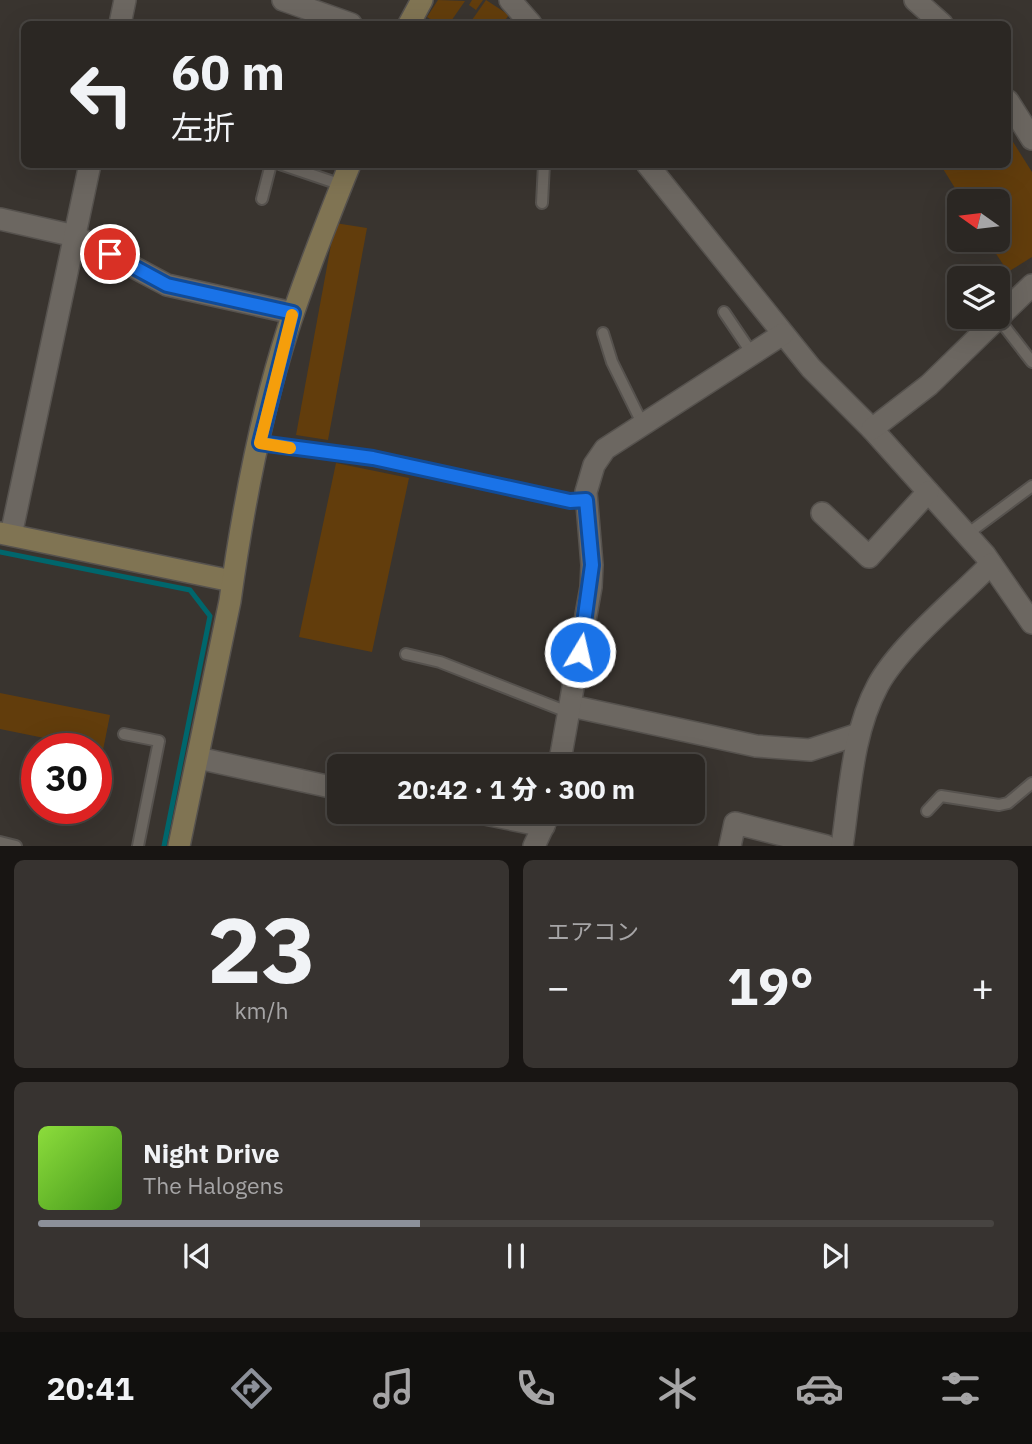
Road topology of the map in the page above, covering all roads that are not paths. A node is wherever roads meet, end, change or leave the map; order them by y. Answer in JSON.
{"nodes":[{"id":1,"x":125,"y":0,"type":"edge"},
{"id":2,"x":283,"y":0,"type":"edge"},
{"id":3,"x":422,"y":0,"type":"edge"},
{"id":4,"x":510,"y":0,"type":"edge"},
{"id":5,"x":915,"y":0,"type":"edge"},
{"id":6,"x":121,"y":21,"type":"edge"},
{"id":7,"x":342,"y":21,"type":"edge"},
{"id":8,"x":411,"y":21,"type":"edge"},
{"id":9,"x":528,"y":21,"type":"edge"},
{"id":10,"x":939,"y":21,"type":"edge"},
{"id":11,"x":1011,"y":106,"type":"edge"},
{"id":12,"x":1032,"y":139,"type":"edge"},
{"id":13,"x":89,"y":168,"type":"edge"},
{"id":14,"x":270,"y":168,"type":"edge"},
{"id":15,"x":292,"y":168,"type":"edge"},
{"id":16,"x":349,"y":168,"type":"edge"},
{"id":17,"x":544,"y":168,"type":"edge"},
{"id":18,"x":651,"y":168,"type":"edge"},
{"id":19,"x":342,"y":185,"type":"junction"},
{"id":20,"x":261,"y":199,"type":"dead end"},
{"id":21,"x":542,"y":203,"type":"dead end"},
{"id":22,"x":0,"y":219,"type":"edge"},
{"id":23,"x":75,"y":236,"type":"junction"},
{"id":24,"x":1032,"y":285,"type":"edge"},
{"id":25,"x":1010,"y":306,"type":"edge"},
{"id":26,"x":724,"y":312,"type":"dead end"},
{"id":27,"x":293,"y":313,"type":"junction"},
{"id":28,"x":987,"y":329,"type":"edge"},
{"id":29,"x":1006,"y":329,"type":"edge"},
{"id":30,"x":603,"y":333,"type":"dead end"},
{"id":31,"x":783,"y":334,"type":"junction"},
{"id":32,"x":753,"y":355,"type":"junction"},
{"id":33,"x":1032,"y":362,"type":"edge"},
{"id":34,"x":643,"y":425,"type":"junction"},
{"id":35,"x":872,"y":429,"type":"junction"},
{"id":36,"x":260,"y":443,"type":"junction"},
{"id":37,"x":1032,"y":486,"type":"edge"},
{"id":38,"x":928,"y":492,"type":"junction"},
{"id":39,"x":586,"y":500,"type":"junction"},
{"id":40,"x":822,"y":513,"type":"dead end"},
{"id":41,"x":6,"y":534,"type":"edge"},
{"id":42,"x":966,"y":535,"type":"junction"},
{"id":43,"x":991,"y":564,"type":"junction"},
{"id":44,"x":232,"y":582,"type":"junction"},
{"id":45,"x":1032,"y":623,"type":"edge"},
{"id":46,"x":406,"y":654,"type":"dead end"},
{"id":47,"x":571,"y":709,"type":"junction"},
{"id":48,"x":124,"y":734,"type":"dead end"},
{"id":49,"x":859,"y":734,"type":"junction"},
{"id":50,"x":562,"y":754,"type":"edge"},
{"id":51,"x":198,"y":758,"type":"junction"},
{"id":52,"x":1032,"y":783,"type":"edge"},
{"id":53,"x":327,"y":786,"type":"edge"},
{"id":54,"x":927,"y":811,"type":"dead end"},
{"id":55,"x":544,"y":824,"type":"edge"},
{"id":56,"x":0,"y":842,"type":"edge"},
{"id":57,"x":16,"y":845,"type":"edge"},
{"id":58,"x":138,"y":845,"type":"edge"},
{"id":59,"x":179,"y":845,"type":"edge"},
{"id":60,"x":534,"y":845,"type":"edge"},
{"id":61,"x":730,"y":845,"type":"edge"},
{"id":62,"x":826,"y":845,"type":"edge"},
{"id":63,"x":842,"y":845,"type":"edge"}],
"edges":[{"from":1,"to":6,"type":"street"},
{"from":2,"to":7,"type":"street"},
{"from":3,"to":8,"type":"street"},
{"from":4,"to":9,"type":"street"},
{"from":5,"to":10,"type":"street"},
{"from":11,"to":12,"type":"street"},
{"from":13,"to":23,"type":"street"},
{"from":14,"to":20,"type":"lane"},
{"from":15,"to":19,"type":"lane"},
{"from":16,"to":19,"type":"street"},
{"from":17,"to":21,"type":"lane"},
{"from":18,"to":31,"type":"street"},
{"from":19,"to":27,"type":"street"},
{"from":22,"to":23,"type":"street"},
{"from":23,"to":27,"type":"street"},
{"from":23,"to":41,"type":"street"},
{"from":24,"to":25,"type":"street"},
{"from":26,"to":32,"type":"lane"},
{"from":27,"to":36,"type":"street"},
{"from":28,"to":35,"type":"street"},
{"from":29,"to":33,"type":"lane"},
{"from":30,"to":34,"type":"lane"},
{"from":31,"to":32,"type":"street"},
{"from":31,"to":35,"type":"street"},
{"from":32,"to":34,"type":"street"},
{"from":34,"to":39,"type":"street"},
{"from":35,"to":38,"type":"street"},
{"from":36,"to":39,"type":"lane"},
{"from":36,"to":44,"type":"street"},
{"from":37,"to":42,"type":"lane"},
{"from":38,"to":40,"type":"street"},
{"from":38,"to":42,"type":"street"},
{"from":39,"to":47,"type":"street"},
{"from":41,"to":44,"type":"street"},
{"from":42,"to":43,"type":"street"},
{"from":43,"to":45,"type":"street"},
{"from":43,"to":49,"type":"street"},
{"from":44,"to":51,"type":"street"},
{"from":46,"to":47,"type":"lane"},
{"from":47,"to":49,"type":"street"},
{"from":47,"to":50,"type":"street"},
{"from":48,"to":58,"type":"lane"},
{"from":49,"to":63,"type":"street"},
{"from":51,"to":53,"type":"street"},
{"from":51,"to":59,"type":"street"},
{"from":52,"to":54,"type":"lane"},
{"from":55,"to":60,"type":"street"},
{"from":56,"to":57,"type":"lane"},
{"from":61,"to":62,"type":"street"}]}
